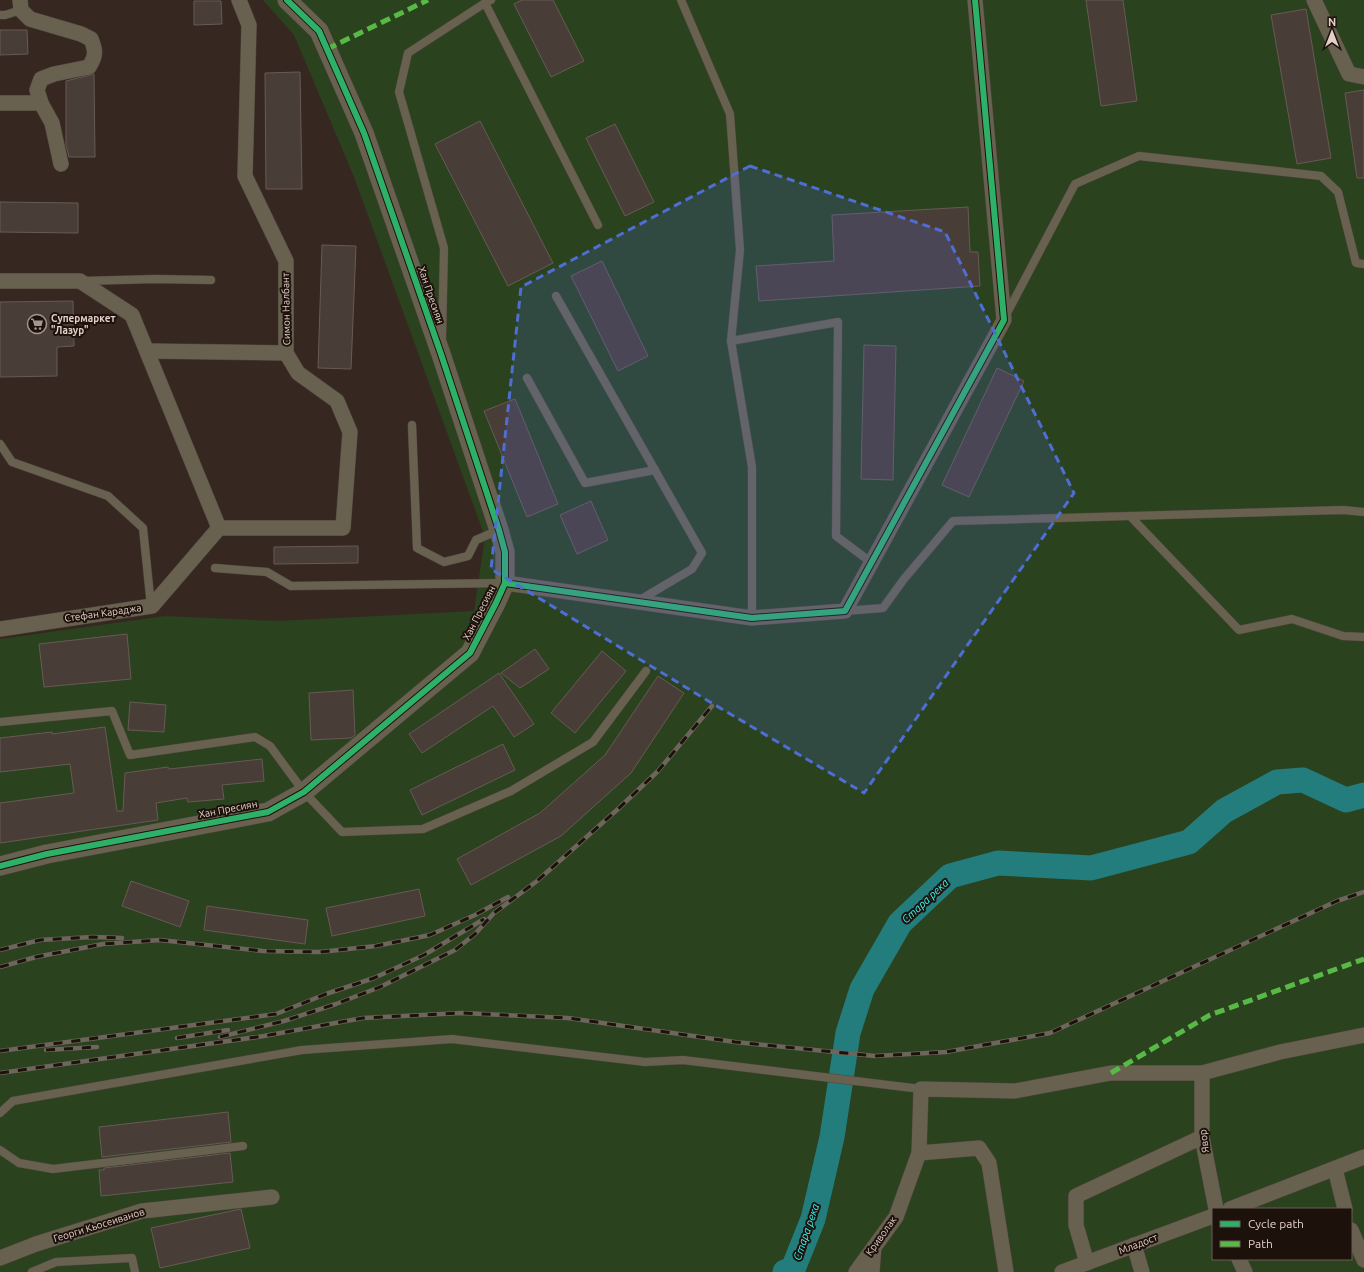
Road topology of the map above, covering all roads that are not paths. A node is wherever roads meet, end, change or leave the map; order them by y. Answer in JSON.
{"nodes":[{"id":1,"x":239,"y":0,"type":"edge"},
{"id":2,"x":287,"y":0,"type":"edge"},
{"id":3,"x":681,"y":0,"type":"edge"},
{"id":4,"x":974,"y":0,"type":"edge"},
{"id":5,"x":1314,"y":0,"type":"edge"},
{"id":6,"x":488,"y":2,"type":"edge"},
{"id":7,"x":21,"y":5,"type":"edge"},
{"id":8,"x":0,"y":15,"type":"edge"},
{"id":9,"x":1364,"y":77,"type":"edge"},
{"id":10,"x":0,"y":103,"type":"edge"},
{"id":11,"x":41,"y":103,"type":"junction"},
{"id":12,"x":61,"y":164,"type":"dead end"},
{"id":13,"x":598,"y":225,"type":"dead end"},
{"id":14,"x":1364,"y":264,"type":"edge"},
{"id":15,"x":211,"y":280,"type":"dead end"},
{"id":16,"x":0,"y":281,"type":"edge"},
{"id":17,"x":80,"y":281,"type":"junction"},
{"id":18,"x":556,"y":296,"type":"dead end"},
{"id":19,"x":1004,"y":320,"type":"junction"},
{"id":20,"x":731,"y":341,"type":"junction"},
{"id":21,"x":147,"y":351,"type":"junction"},
{"id":22,"x":286,"y":353,"type":"junction"},
{"id":23,"x":441,"y":354,"type":"junction"},
{"id":24,"x":527,"y":378,"type":"dead end"},
{"id":25,"x":412,"y":425,"type":"dead end"},
{"id":26,"x":0,"y":444,"type":"edge"},
{"id":27,"x":655,"y":470,"type":"junction"},
{"id":28,"x":1364,"y":512,"type":"edge"},
{"id":29,"x":1130,"y":516,"type":"junction"},
{"id":30,"x":219,"y":528,"type":"junction"},
{"id":31,"x":499,"y":530,"type":"junction"},
{"id":32,"x":872,"y":563,"type":"junction"},
{"id":33,"x":215,"y":568,"type":"dead end"},
{"id":34,"x":505,"y":583,"type":"junction"},
{"id":35,"x":637,"y":602,"type":"junction"},
{"id":36,"x":152,"y":606,"type":"junction"},
{"id":37,"x":846,"y":611,"type":"junction"},
{"id":38,"x":752,"y":618,"type":"junction"},
{"id":39,"x":0,"y":629,"type":"edge"},
{"id":40,"x":1364,"y":637,"type":"edge"},
{"id":41,"x":646,"y":671,"type":"dead end"},
{"id":42,"x":0,"y":722,"type":"edge"},
{"id":43,"x":304,"y":792,"type":"junction"},
{"id":44,"x":0,"y":866,"type":"edge"},
{"id":45,"x":1364,"y":1035,"type":"edge"},
{"id":46,"x":1202,"y":1073,"type":"junction"},
{"id":47,"x":920,"y":1090,"type":"junction"},
{"id":48,"x":0,"y":1113,"type":"edge"},
{"id":49,"x":1202,"y":1137,"type":"junction"},
{"id":50,"x":242,"y":1146,"type":"dead end"},
{"id":51,"x":0,"y":1150,"type":"edge"},
{"id":52,"x":919,"y":1153,"type":"junction"},
{"id":53,"x":1364,"y":1157,"type":"edge"},
{"id":54,"x":1335,"y":1169,"type":"junction"},
{"id":55,"x":272,"y":1198,"type":"dead end"},
{"id":56,"x":1216,"y":1208,"type":"edge"},
{"id":57,"x":1233,"y":1208,"type":"edge"},
{"id":58,"x":1345,"y":1208,"type":"edge"},
{"id":59,"x":1212,"y":1216,"type":"edge"},
{"id":60,"x":1352,"y":1232,"type":"edge"},
{"id":61,"x":1134,"y":1245,"type":"junction"},
{"id":62,"x":874,"y":1247,"type":"junction"},
{"id":63,"x":0,"y":1258,"type":"edge"},
{"id":64,"x":1239,"y":1260,"type":"edge"},
{"id":65,"x":1364,"y":1260,"type":"edge"},
{"id":66,"x":1087,"y":1263,"type":"junction"},
{"id":67,"x":32,"y":1272,"type":"edge"},
{"id":68,"x":135,"y":1272,"type":"edge"},
{"id":69,"x":856,"y":1272,"type":"edge"},
{"id":70,"x":872,"y":1272,"type":"edge"},
{"id":71,"x":1006,"y":1272,"type":"edge"},
{"id":72,"x":1062,"y":1272,"type":"edge"},
{"id":73,"x":1142,"y":1272,"type":"edge"},
{"id":74,"x":1245,"y":1272,"type":"edge"}],
"edges":[{"from":1,"to":22,"type":"street","name":"Симон Налбант"},
{"from":2,"to":23,"type":"street","name":"Хан Пресиян"},
{"from":3,"to":20,"type":"lane"},
{"from":4,"to":19,"type":"street"},
{"from":5,"to":9,"type":"street"},
{"from":6,"to":13,"type":"lane"},
{"from":6,"to":23,"type":"lane"},
{"from":7,"to":8,"type":"lane"},
{"from":7,"to":11,"type":"street"},
{"from":10,"to":11,"type":"street"},
{"from":11,"to":12,"type":"street"},
{"from":14,"to":19,"type":"lane"},
{"from":15,"to":17,"type":"lane"},
{"from":16,"to":17,"type":"street"},
{"from":17,"to":21,"type":"street"},
{"from":18,"to":27,"type":"lane"},
{"from":19,"to":32,"type":"street"},
{"from":20,"to":32,"type":"lane"},
{"from":20,"to":38,"type":"lane"},
{"from":21,"to":22,"type":"street"},
{"from":21,"to":30,"type":"street"},
{"from":22,"to":30,"type":"street","name":"Симон Налбант"},
{"from":23,"to":31,"type":"street","name":"Хан Пресиян"},
{"from":24,"to":27,"type":"lane"},
{"from":25,"to":31,"type":"lane"},
{"from":26,"to":36,"type":"lane"},
{"from":27,"to":35,"type":"lane"},
{"from":28,"to":29,"type":"lane"},
{"from":29,"to":37,"type":"lane"},
{"from":29,"to":40,"type":"lane"},
{"from":30,"to":36,"type":"street","name":"Стефан Караджа"},
{"from":31,"to":34,"type":"street","name":"Хан Пресиян"},
{"from":32,"to":37,"type":"street"},
{"from":33,"to":34,"type":"lane"},
{"from":34,"to":35,"type":"street"},
{"from":34,"to":43,"type":"street","name":"Хан Пресиян"},
{"from":35,"to":38,"type":"street"},
{"from":36,"to":39,"type":"street","name":"Стефан Караджа"},
{"from":37,"to":38,"type":"street"},
{"from":41,"to":43,"type":"lane"},
{"from":42,"to":43,"type":"lane"},
{"from":43,"to":44,"type":"street","name":"Хан Пресиян"},
{"from":45,"to":46,"type":"street"},
{"from":46,"to":47,"type":"street"},
{"from":46,"to":49,"type":"street","name":"Явор"},
{"from":47,"to":48,"type":"lane"},
{"from":47,"to":52,"type":"street"},
{"from":49,"to":56,"type":"street","name":"Явор"},
{"from":49,"to":66,"type":"street"},
{"from":50,"to":51,"type":"lane"},
{"from":52,"to":62,"type":"street","name":"Криволак"},
{"from":52,"to":71,"type":"street"},
{"from":53,"to":54,"type":"street"},
{"from":54,"to":57,"type":"street"},
{"from":54,"to":58,"type":"street"},
{"from":55,"to":63,"type":"street","name":"Георги Кьосеиванов"},
{"from":59,"to":61,"type":"street","name":"Младост"},
{"from":60,"to":65,"type":"street"},
{"from":61,"to":66,"type":"street","name":"Младост"},
{"from":61,"to":73,"type":"street"},
{"from":62,"to":69,"type":"street","name":"Криволак"},
{"from":62,"to":70,"type":"street"},
{"from":64,"to":74,"type":"street"},
{"from":66,"to":72,"type":"street","name":"Младост"},
{"from":67,"to":68,"type":"lane"}]}
